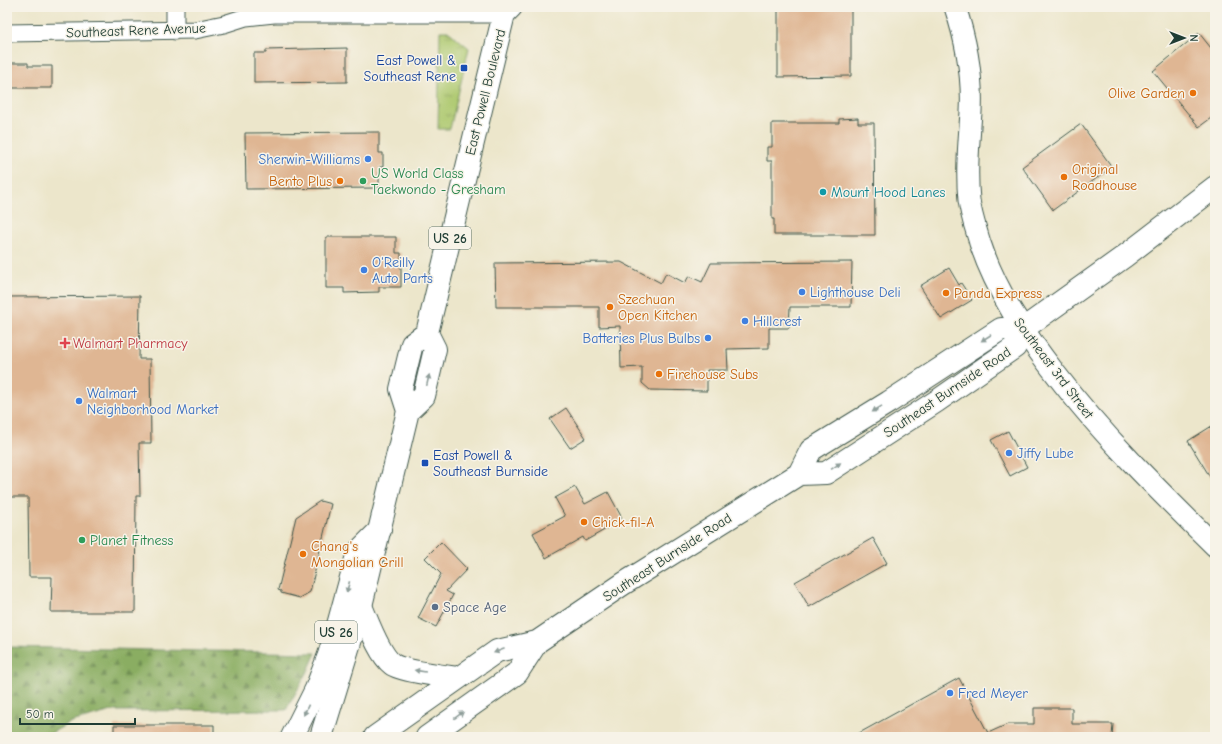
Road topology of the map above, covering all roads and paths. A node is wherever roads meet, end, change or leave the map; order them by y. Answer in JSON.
{"nodes":[{"id":1,"x":175,"y":7,"type":"edge"},
{"id":2,"x":955,"y":7,"type":"edge"},
{"id":3,"x":505,"y":9,"type":"edge"},
{"id":4,"x":175,"y":31,"type":"junction"},
{"id":5,"x":7,"y":33,"type":"edge"},
{"id":6,"x":1215,"y":187,"type":"edge"},
{"id":7,"x":1023,"y":329,"type":"junction"},
{"id":8,"x":380,"y":530,"type":"junction"},
{"id":9,"x":1215,"y":546,"type":"edge"},
{"id":10,"x":361,"y":606,"type":"junction"},
{"id":11,"x":537,"y":642,"type":"junction"},
{"id":12,"x":458,"y":678,"type":"junction"},
{"id":13,"x":292,"y":737,"type":"edge"},
{"id":14,"x":321,"y":737,"type":"edge"},
{"id":15,"x":375,"y":737,"type":"edge"},
{"id":16,"x":427,"y":737,"type":"edge"}],
"edges":[{"from":1,"to":4,"type":"street"},
{"from":2,"to":7,"type":"street","name":"Southeast 3rd Street"},
{"from":3,"to":4,"type":"street","name":"Southeast Rene Avenue"},
{"from":3,"to":8,"type":"main road","name":"East Powell Boulevard","number":"US 26"},
{"from":4,"to":5,"type":"street","name":"Southeast Rene Avenue"},
{"from":6,"to":7,"type":"main road"},
{"from":7,"to":9,"type":"street","name":"Southeast 3rd Street"},
{"from":7,"to":11,"type":"main road","name":"Southeast Burnside Road"},
{"from":8,"to":10,"type":"main road","name":"East Powell Boulevard","number":"US 26"},
{"from":8,"to":13,"type":"main road","number":"US 26","one_way":true},
{"from":12,"to":10,"type":"main road","one_way":true},
{"from":10,"to":14,"type":"main road","name":"East Powell Boulevard","number":"US 26"},
{"from":11,"to":12,"type":"main road","name":"Southeast Burnside Road","one_way":true},
{"from":16,"to":11,"type":"main road","name":"Southeast Burnside Road","one_way":true},
{"from":12,"to":15,"type":"main road","name":"Southeast Burnside Road"}]}
